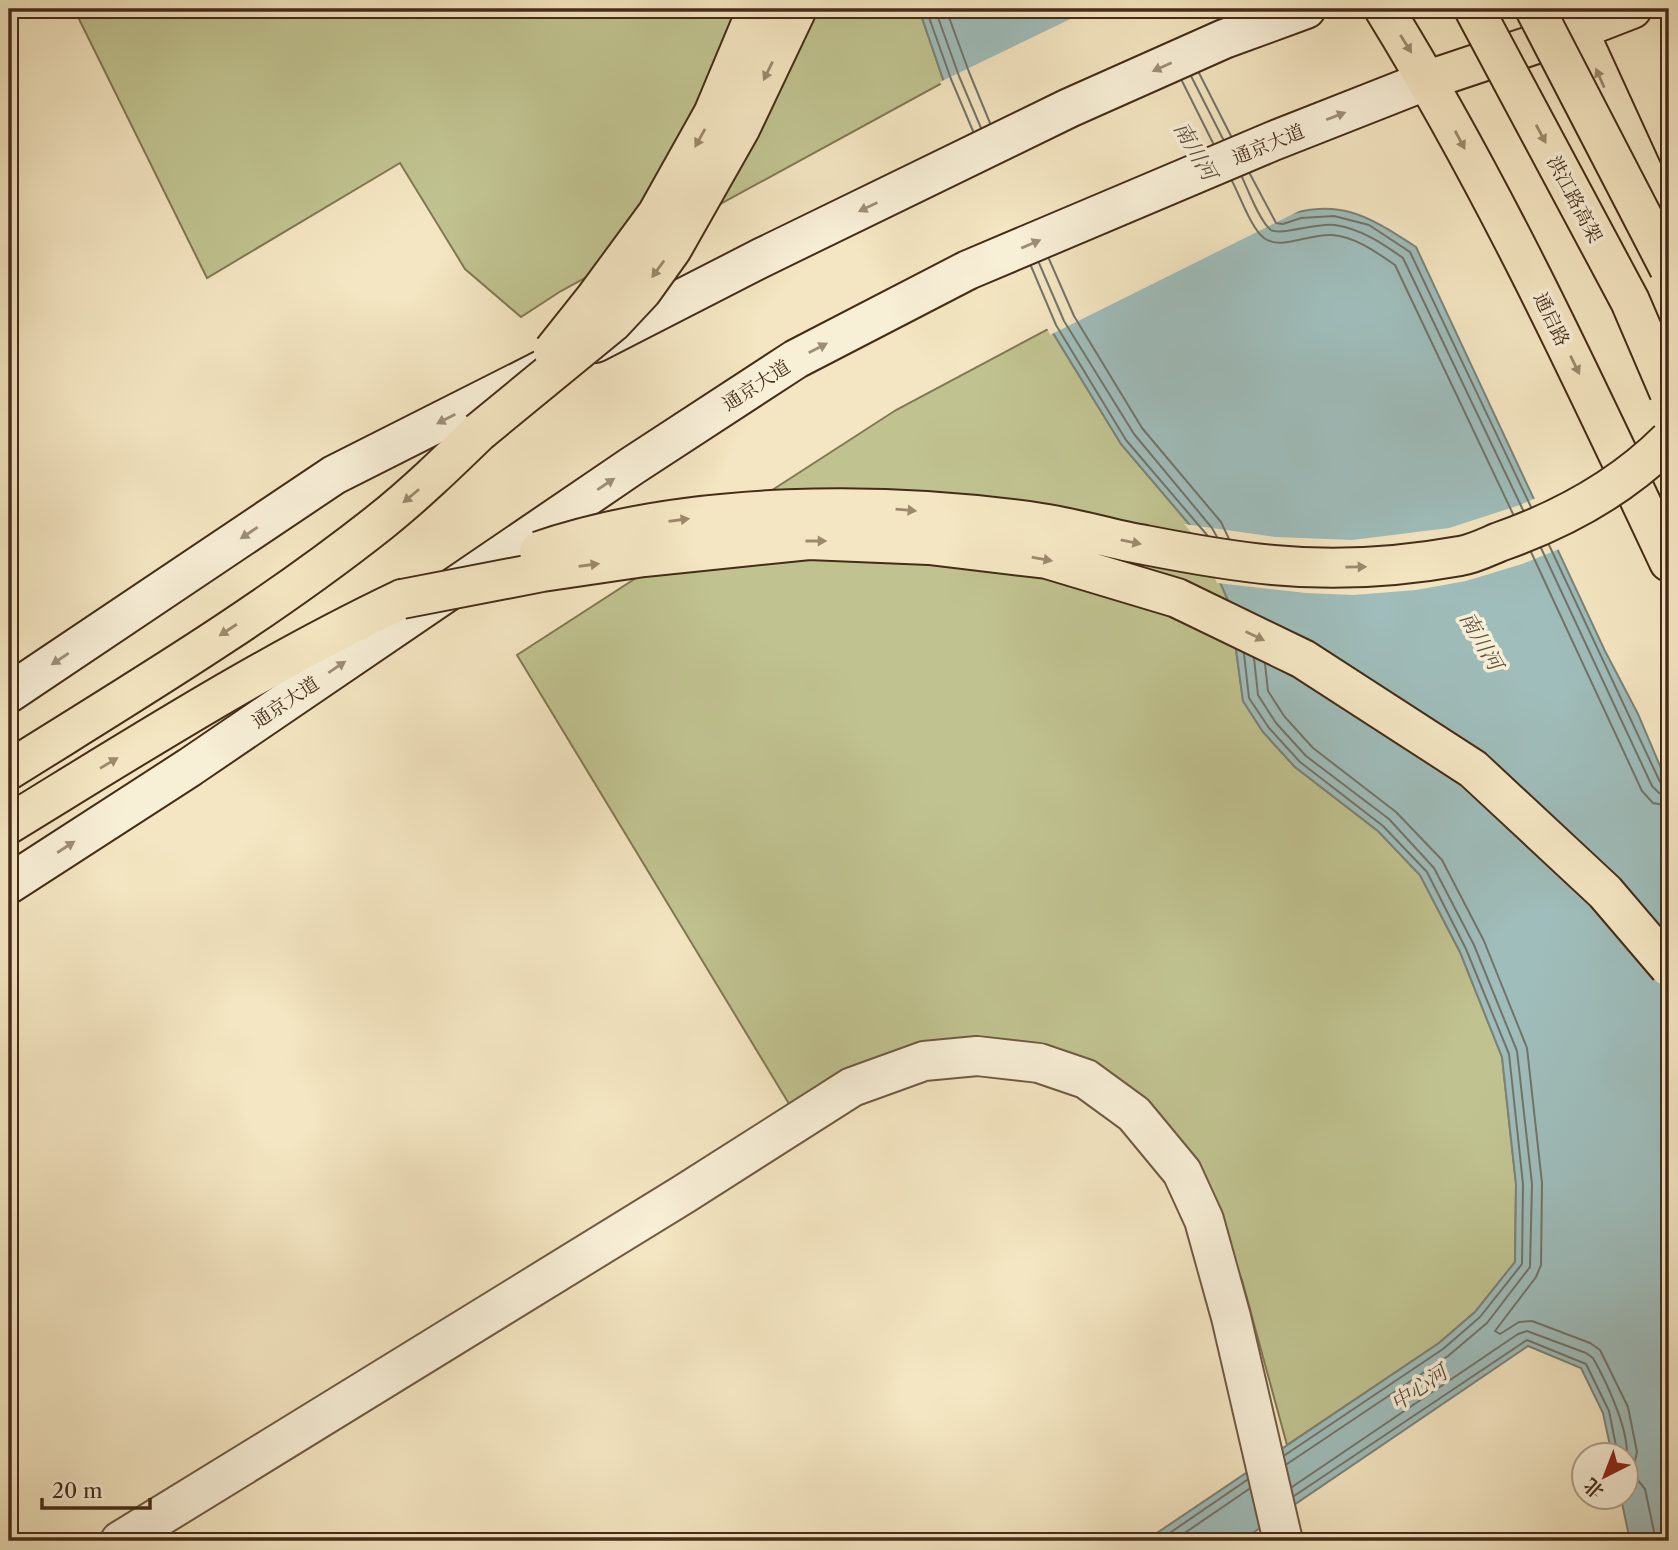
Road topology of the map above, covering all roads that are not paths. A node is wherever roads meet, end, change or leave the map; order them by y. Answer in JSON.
{"nodes":[{"id":1,"x":757,"y":9,"type":"edge"},
{"id":2,"x":797,"y":9,"type":"edge"},
{"id":3,"x":1307,"y":9,"type":"edge"},
{"id":4,"x":1384,"y":9,"type":"edge"},
{"id":5,"x":1475,"y":9,"type":"edge"},
{"id":6,"x":1535,"y":9,"type":"edge"},
{"id":7,"x":1632,"y":9,"type":"edge"},
{"id":8,"x":1572,"y":19,"type":"edge"},
{"id":9,"x":1428,"y":80,"type":"junction"},
{"id":10,"x":1669,"y":229,"type":"edge"},
{"id":11,"x":1669,"y":268,"type":"edge"},
{"id":12,"x":1669,"y":392,"type":"edge"},
{"id":13,"x":479,"y":432,"type":"junction"},
{"id":14,"x":1669,"y":440,"type":"edge"},
{"id":15,"x":1669,"y":562,"type":"edge"},
{"id":16,"x":402,"y":599,"type":"junction"},
{"id":17,"x":9,"y":693,"type":"edge"},
{"id":18,"x":9,"y":770,"type":"edge"},
{"id":19,"x":9,"y":824,"type":"edge"},
{"id":20,"x":9,"y":884,"type":"edge"},
{"id":21,"x":1669,"y":967,"type":"edge"},
{"id":22,"x":120,"y":1541,"type":"edge"},
{"id":23,"x":1283,"y":1541,"type":"edge"}],
"edges":[{"from":1,"to":13,"type":"main road","one_way":true,"bridge":true},
{"from":2,"to":13,"type":"main road","one_way":true,"bridge":true},
{"from":3,"to":17,"type":"main road","one_way":true},
{"from":4,"to":9,"type":"main road","name":"通启路","one_way":true},
{"from":5,"to":12,"type":"main road","name":"洪江路高架","one_way":true,"bridge":true},
{"from":6,"to":11,"type":"main road","bridge":true},
{"from":7,"to":8,"type":"main road","name":"通京大道"},
{"from":8,"to":9,"type":"main road","name":"通京大道"},
{"from":10,"to":8,"type":"main road","one_way":true},
{"from":9,"to":15,"type":"main road","name":"通启路","one_way":true},
{"from":20,"to":9,"type":"main road","name":"通京大道","one_way":true},
{"from":13,"to":18,"type":"main road","one_way":true},
{"from":16,"to":14,"type":"main road","one_way":true,"bridge":true},
{"from":19,"to":16,"type":"main road","name":"通京大道","one_way":true},
{"from":16,"to":21,"type":"main road","one_way":true,"bridge":true},
{"from":22,"to":23,"type":"main road"}]}
